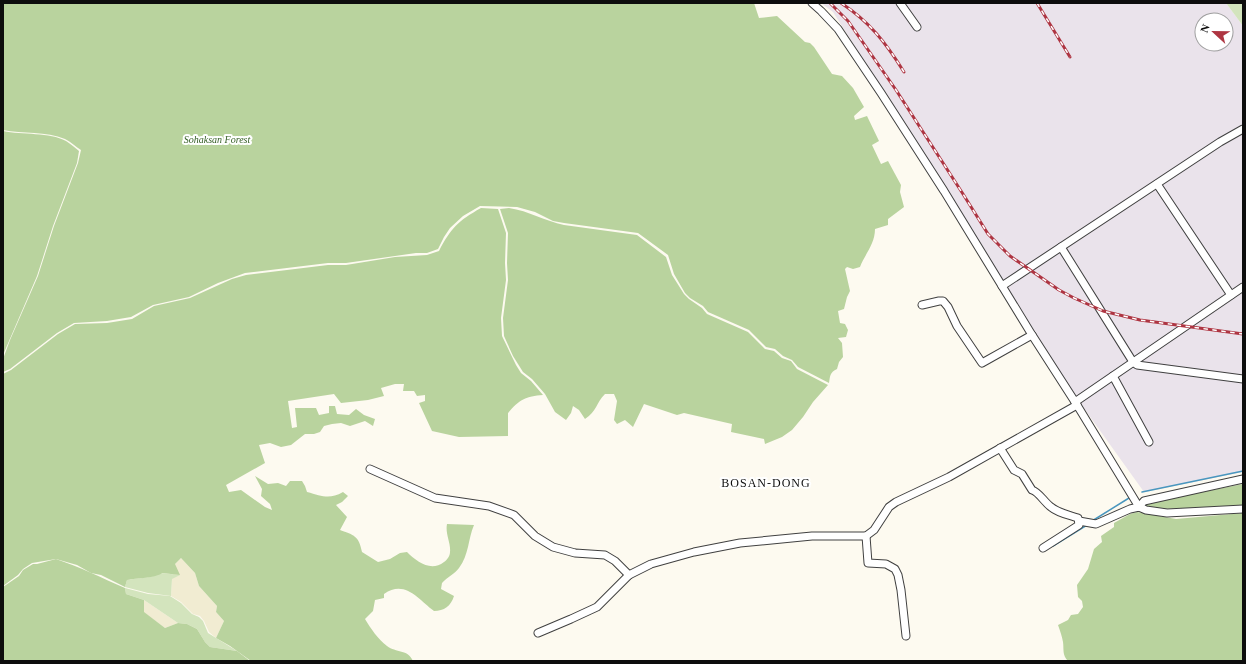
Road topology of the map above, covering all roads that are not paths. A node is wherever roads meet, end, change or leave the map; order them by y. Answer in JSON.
{"nodes":[{"id":1,"x":812,"y":3,"type":"edge"},
{"id":2,"x":900,"y":3,"type":"edge"},
{"id":3,"x":917,"y":27,"type":"dead end"},
{"id":4,"x":1243,"y":128,"type":"edge"},
{"id":5,"x":1157,"y":184,"type":"junction"},
{"id":6,"x":1060,"y":247,"type":"junction"},
{"id":7,"x":1002,"y":286,"type":"junction"},
{"id":8,"x":1243,"y":287,"type":"edge"},
{"id":9,"x":1231,"y":295,"type":"junction"},
{"id":10,"x":922,"y":305,"type":"dead end"},
{"id":11,"x":1032,"y":335,"type":"junction"},
{"id":12,"x":1133,"y":362,"type":"junction"},
{"id":13,"x":1113,"y":376,"type":"junction"},
{"id":14,"x":1243,"y":379,"type":"edge"},
{"id":15,"x":1076,"y":403,"type":"junction"},
{"id":16,"x":1149,"y":442,"type":"dead end"},
{"id":17,"x":1000,"y":448,"type":"junction"},
{"id":18,"x":370,"y":469,"type":"dead end"},
{"id":19,"x":1243,"y":479,"type":"edge"},
{"id":20,"x":1139,"y":507,"type":"junction"},
{"id":21,"x":1243,"y":509,"type":"edge"},
{"id":22,"x":1085,"y":522,"type":"junction"},
{"id":23,"x":866,"y":536,"type":"junction"},
{"id":24,"x":1043,"y":548,"type":"dead end"},
{"id":25,"x":629,"y":575,"type":"junction"},
{"id":26,"x":538,"y":633,"type":"dead end"},
{"id":27,"x":906,"y":636,"type":"dead end"}],
"edges":[{"from":1,"to":7,"type":"street"},
{"from":2,"to":3,"type":"street"},
{"from":4,"to":5,"type":"street"},
{"from":5,"to":6,"type":"street"},
{"from":5,"to":9,"type":"street"},
{"from":6,"to":7,"type":"street"},
{"from":6,"to":12,"type":"street"},
{"from":7,"to":11,"type":"street"},
{"from":8,"to":9,"type":"street"},
{"from":9,"to":12,"type":"street"},
{"from":10,"to":11,"type":"street"},
{"from":11,"to":15,"type":"street"},
{"from":12,"to":13,"type":"street"},
{"from":12,"to":14,"type":"street"},
{"from":13,"to":15,"type":"street"},
{"from":13,"to":16,"type":"street"},
{"from":15,"to":17,"type":"street"},
{"from":15,"to":20,"type":"street"},
{"from":17,"to":22,"type":"street"},
{"from":17,"to":23,"type":"street"},
{"from":18,"to":25,"type":"street"},
{"from":19,"to":20,"type":"street"},
{"from":20,"to":21,"type":"street"},
{"from":20,"to":22,"type":"street"},
{"from":22,"to":24,"type":"street"},
{"from":23,"to":25,"type":"street"},
{"from":23,"to":27,"type":"street"},
{"from":25,"to":26,"type":"street"}]}
